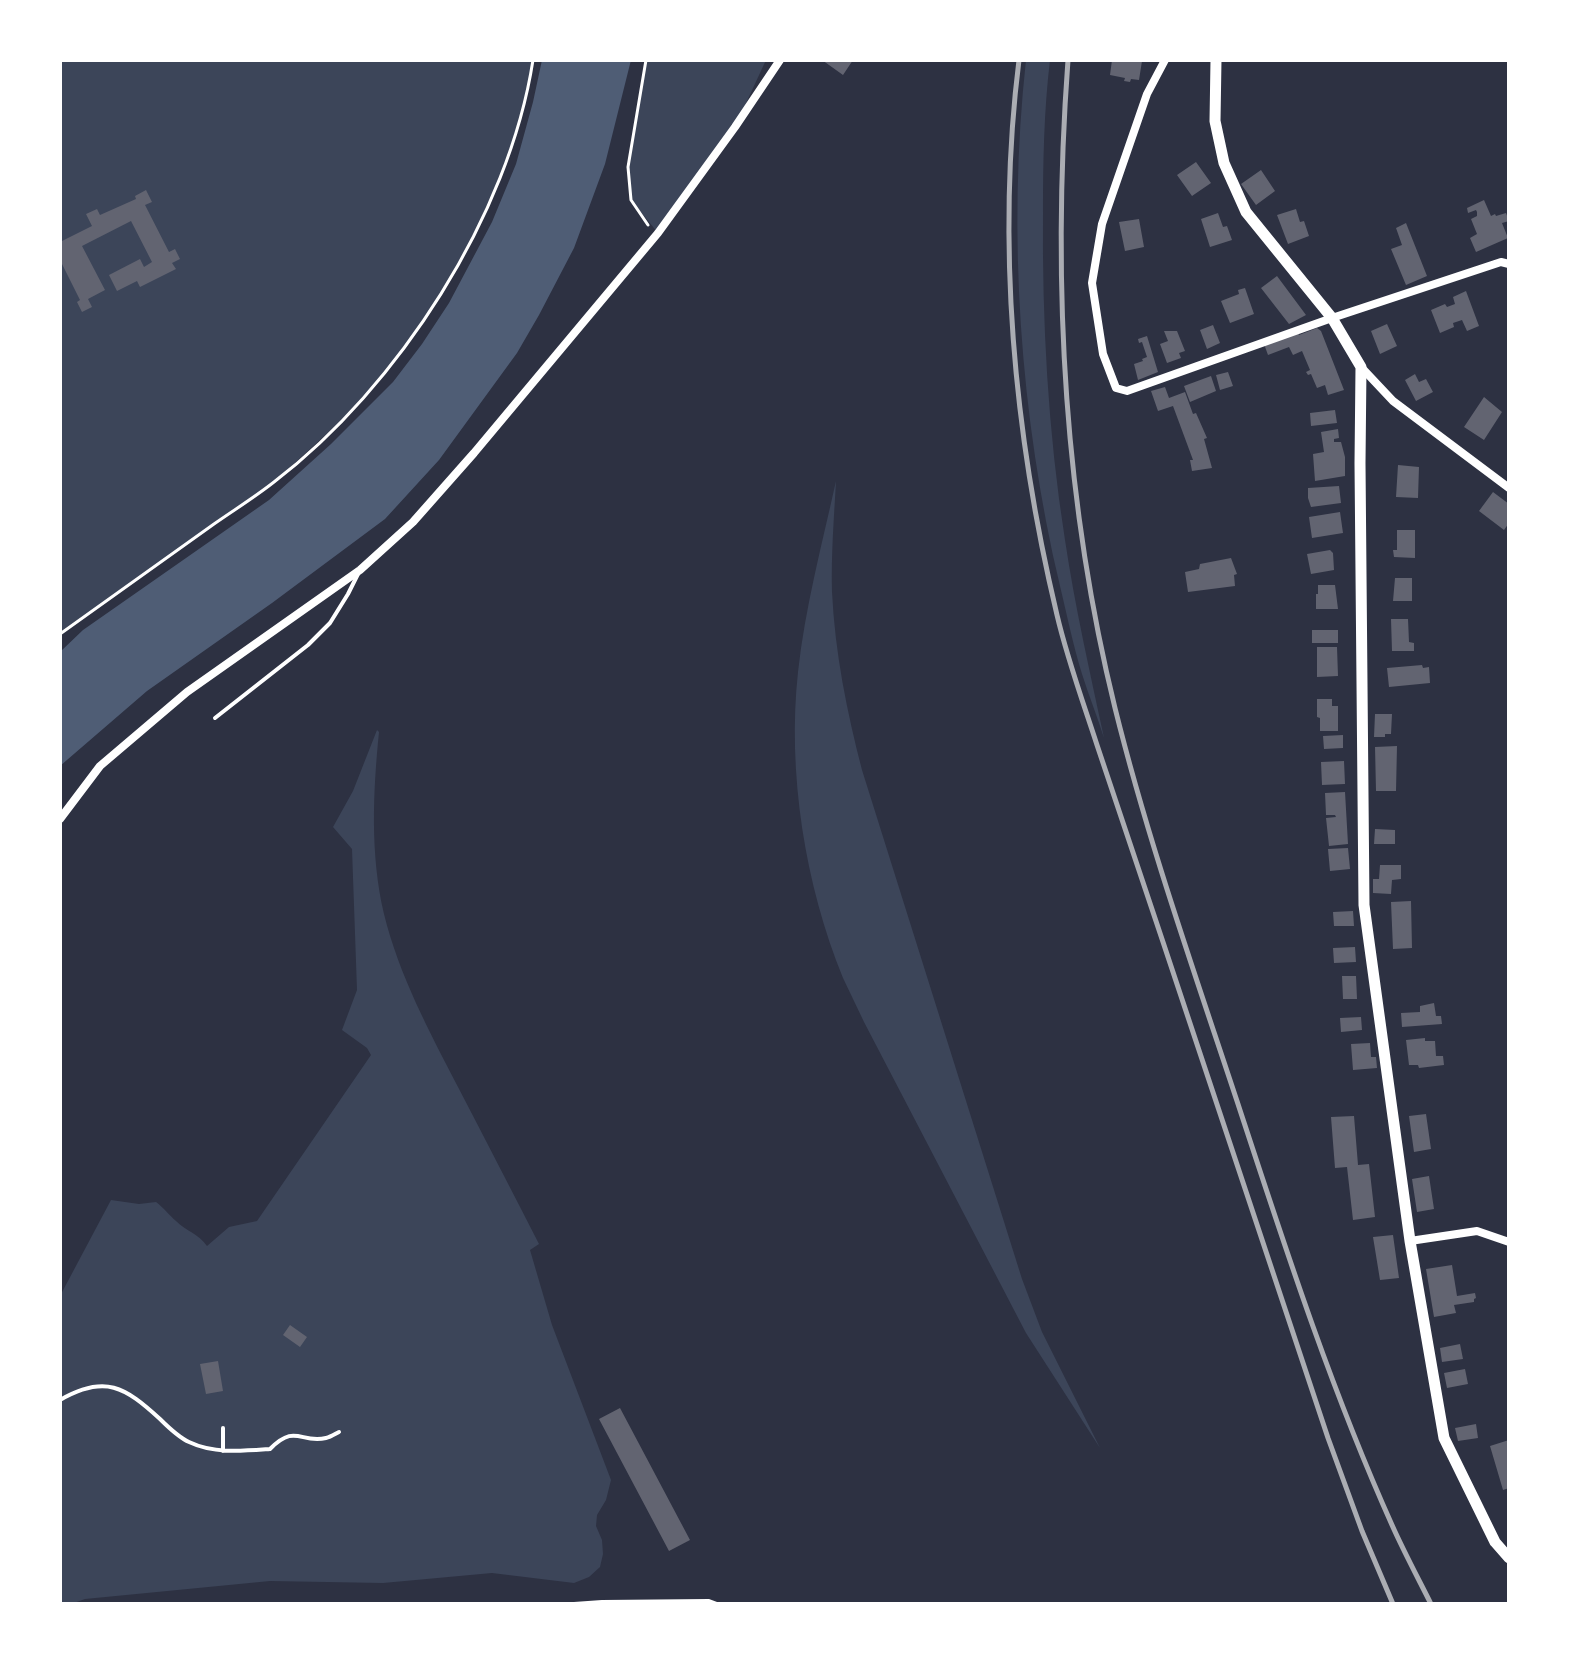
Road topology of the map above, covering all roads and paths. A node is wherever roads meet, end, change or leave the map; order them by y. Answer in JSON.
{"nodes":[{"id":1,"x":533,"y":60,"type":"edge"},
{"id":2,"x":646,"y":60,"type":"edge"},
{"id":3,"x":780,"y":60,"type":"edge"},
{"id":4,"x":1165,"y":60,"type":"edge"},
{"id":5,"x":1216,"y":60,"type":"edge"},
{"id":6,"x":658,"y":233,"type":"junction"},
{"id":7,"x":1506,"y":261,"type":"edge"},
{"id":8,"x":1332,"y":318,"type":"junction"},
{"id":9,"x":1361,"y":367,"type":"junction"},
{"id":10,"x":1509,"y":488,"type":"edge"},
{"id":11,"x":360,"y":570,"type":"junction"},
{"id":12,"x":60,"y":634,"type":"edge"},
{"id":13,"x":215,"y":718,"type":"dead end"},
{"id":14,"x":60,"y":819,"type":"edge"},
{"id":15,"x":1410,"y":1241,"type":"junction"},
{"id":16,"x":1509,"y":1242,"type":"edge"},
{"id":17,"x":60,"y":1400,"type":"edge"},
{"id":18,"x":223,"y":1428,"type":"dead end"},
{"id":19,"x":339,"y":1432,"type":"dead end"},
{"id":20,"x":223,"y":1451,"type":"junction"},
{"id":21,"x":1509,"y":1558,"type":"edge"},
{"id":22,"x":574,"y":1604,"type":"edge"},
{"id":23,"x":717,"y":1604,"type":"edge"}],
"edges":[{"from":1,"to":12,"type":"path"},
{"from":2,"to":6,"type":"path"},
{"from":3,"to":6,"type":"street"},
{"from":4,"to":8,"type":"street"},
{"from":5,"to":8,"type":"street"},
{"from":6,"to":11,"type":"street"},
{"from":7,"to":8,"type":"street"},
{"from":8,"to":9,"type":"street"},
{"from":9,"to":10,"type":"street"},
{"from":9,"to":15,"type":"street"},
{"from":11,"to":13,"type":"lane"},
{"from":11,"to":14,"type":"street"},
{"from":15,"to":16,"type":"street"},
{"from":15,"to":21,"type":"street"},
{"from":17,"to":20,"type":"lane"},
{"from":18,"to":20,"type":"lane"},
{"from":19,"to":20,"type":"lane"},
{"from":22,"to":23,"type":"lane"}]}
